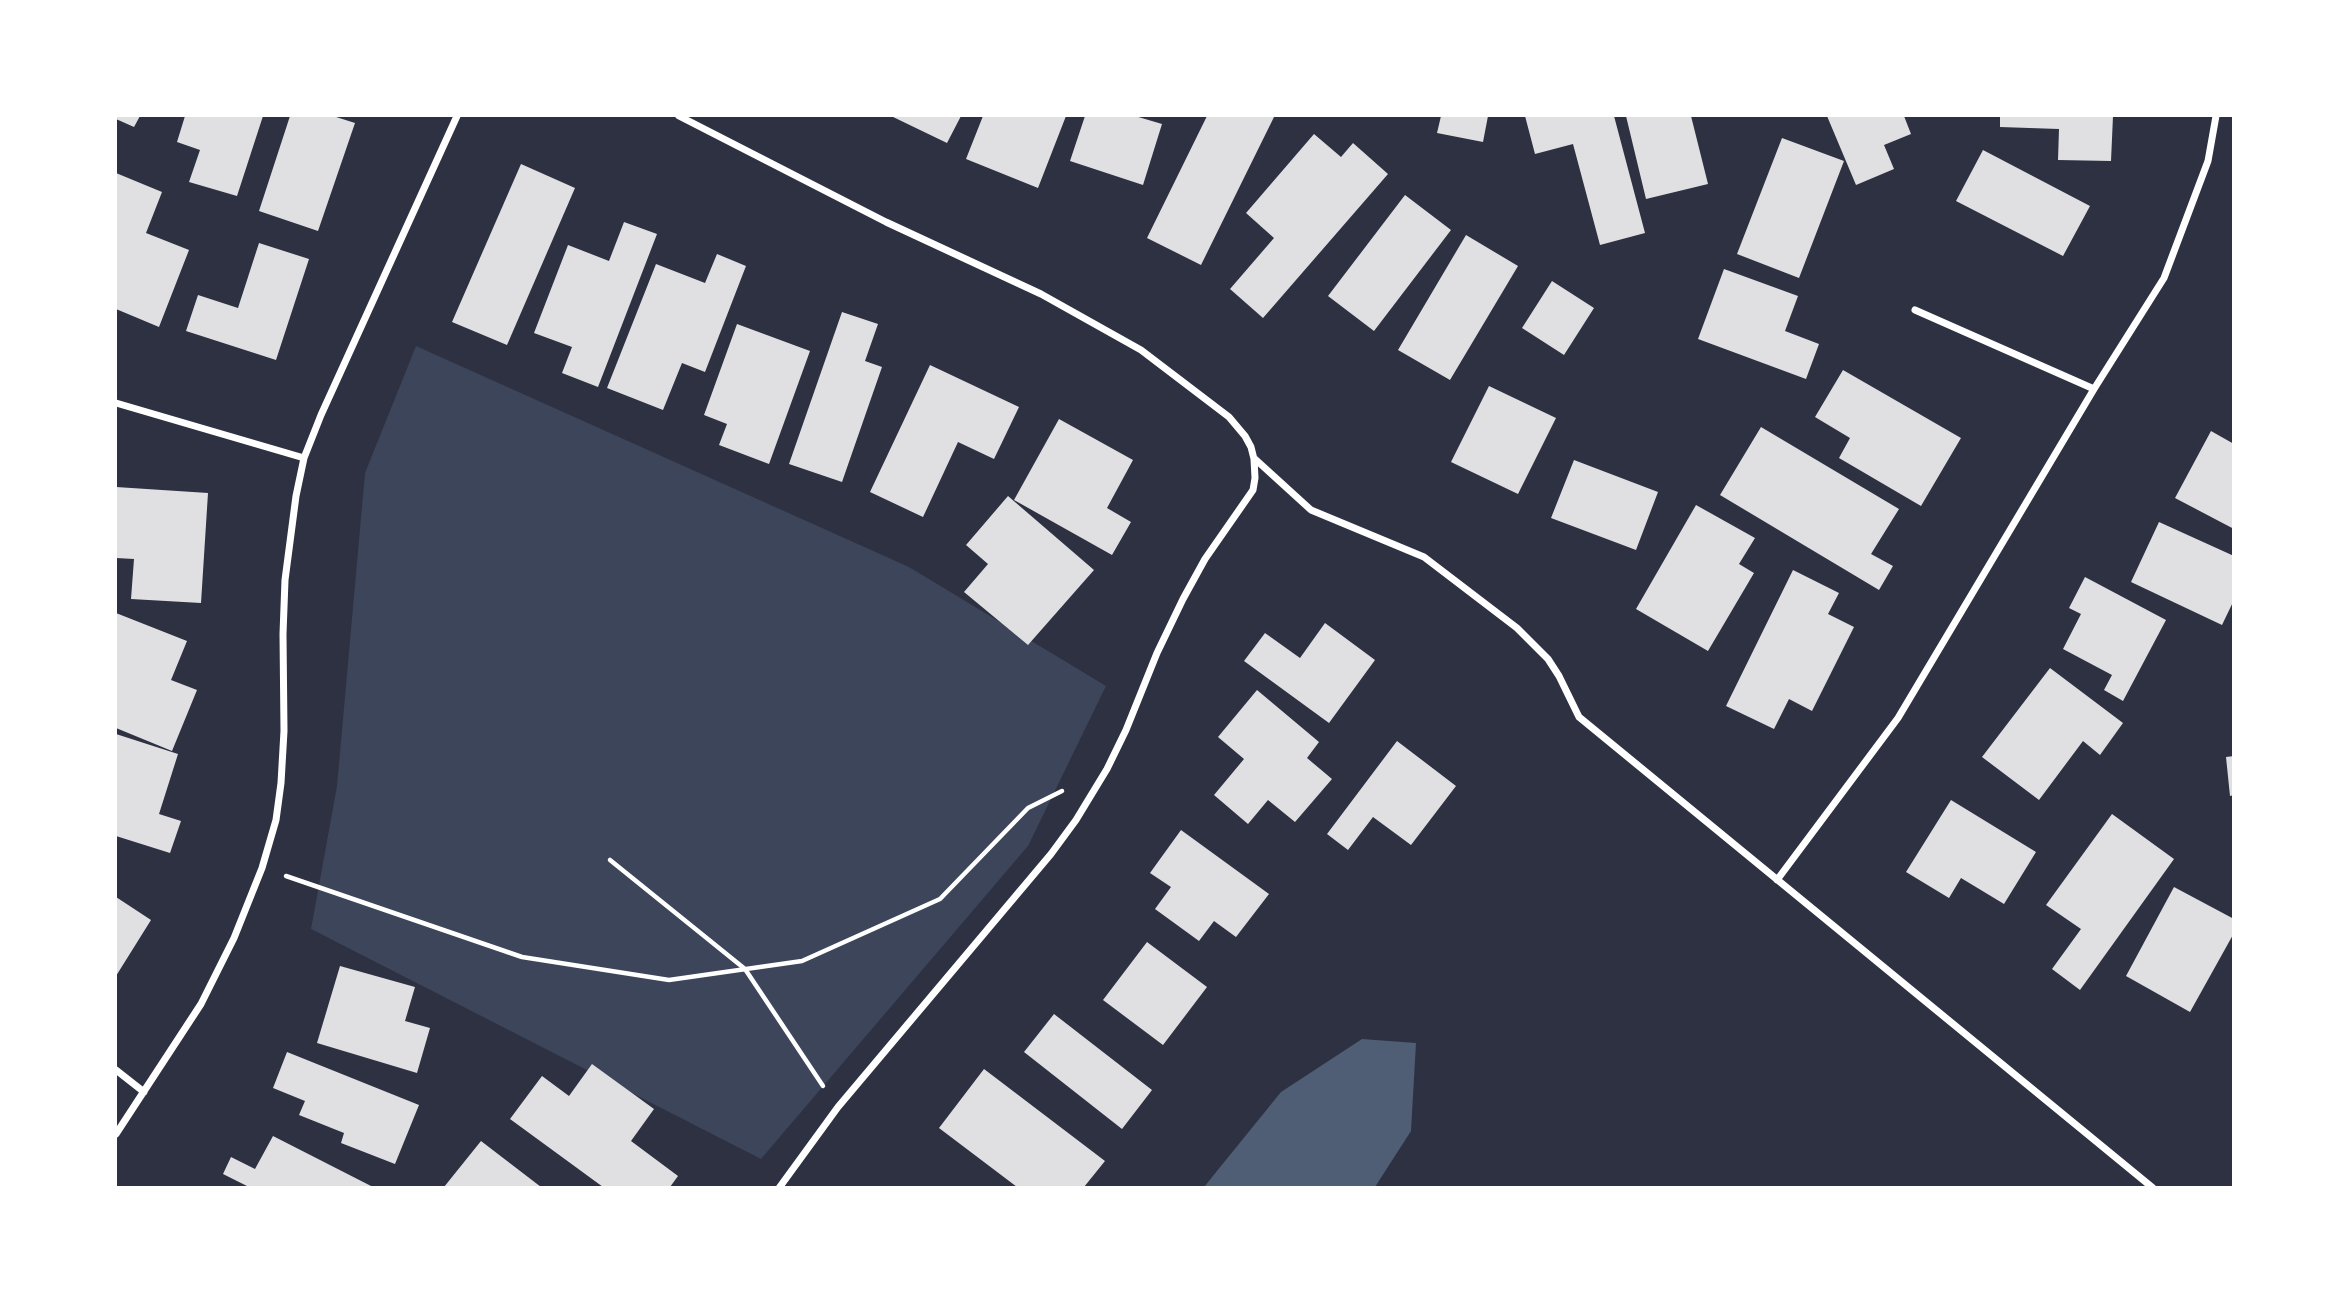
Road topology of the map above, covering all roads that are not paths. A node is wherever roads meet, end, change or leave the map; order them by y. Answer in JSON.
{"nodes":[{"id":1,"x":457,"y":116,"type":"edge"},
{"id":2,"x":679,"y":116,"type":"edge"},
{"id":3,"x":2216,"y":116,"type":"edge"},
{"id":4,"x":1915,"y":310,"type":"dead end"},
{"id":5,"x":2094,"y":390,"type":"junction"},
{"id":6,"x":116,"y":403,"type":"edge"},
{"id":7,"x":304,"y":458,"type":"junction"},
{"id":8,"x":1254,"y":459,"type":"junction"},
{"id":9,"x":1777,"y":880,"type":"junction"},
{"id":10,"x":116,"y":1070,"type":"edge"},
{"id":11,"x":144,"y":1092,"type":"junction"},
{"id":12,"x":116,"y":1134,"type":"edge"},
{"id":13,"x":779,"y":1188,"type":"edge"},
{"id":14,"x":2153,"y":1188,"type":"edge"}],
"edges":[{"from":1,"to":7,"type":"street"},
{"from":2,"to":8,"type":"street"},
{"from":3,"to":5,"type":"street"},
{"from":4,"to":5,"type":"street"},
{"from":5,"to":9,"type":"street"},
{"from":6,"to":7,"type":"street"},
{"from":7,"to":11,"type":"street"},
{"from":8,"to":9,"type":"street"},
{"from":8,"to":13,"type":"street"},
{"from":9,"to":14,"type":"street"},
{"from":10,"to":11,"type":"street"},
{"from":11,"to":12,"type":"street"}]}
